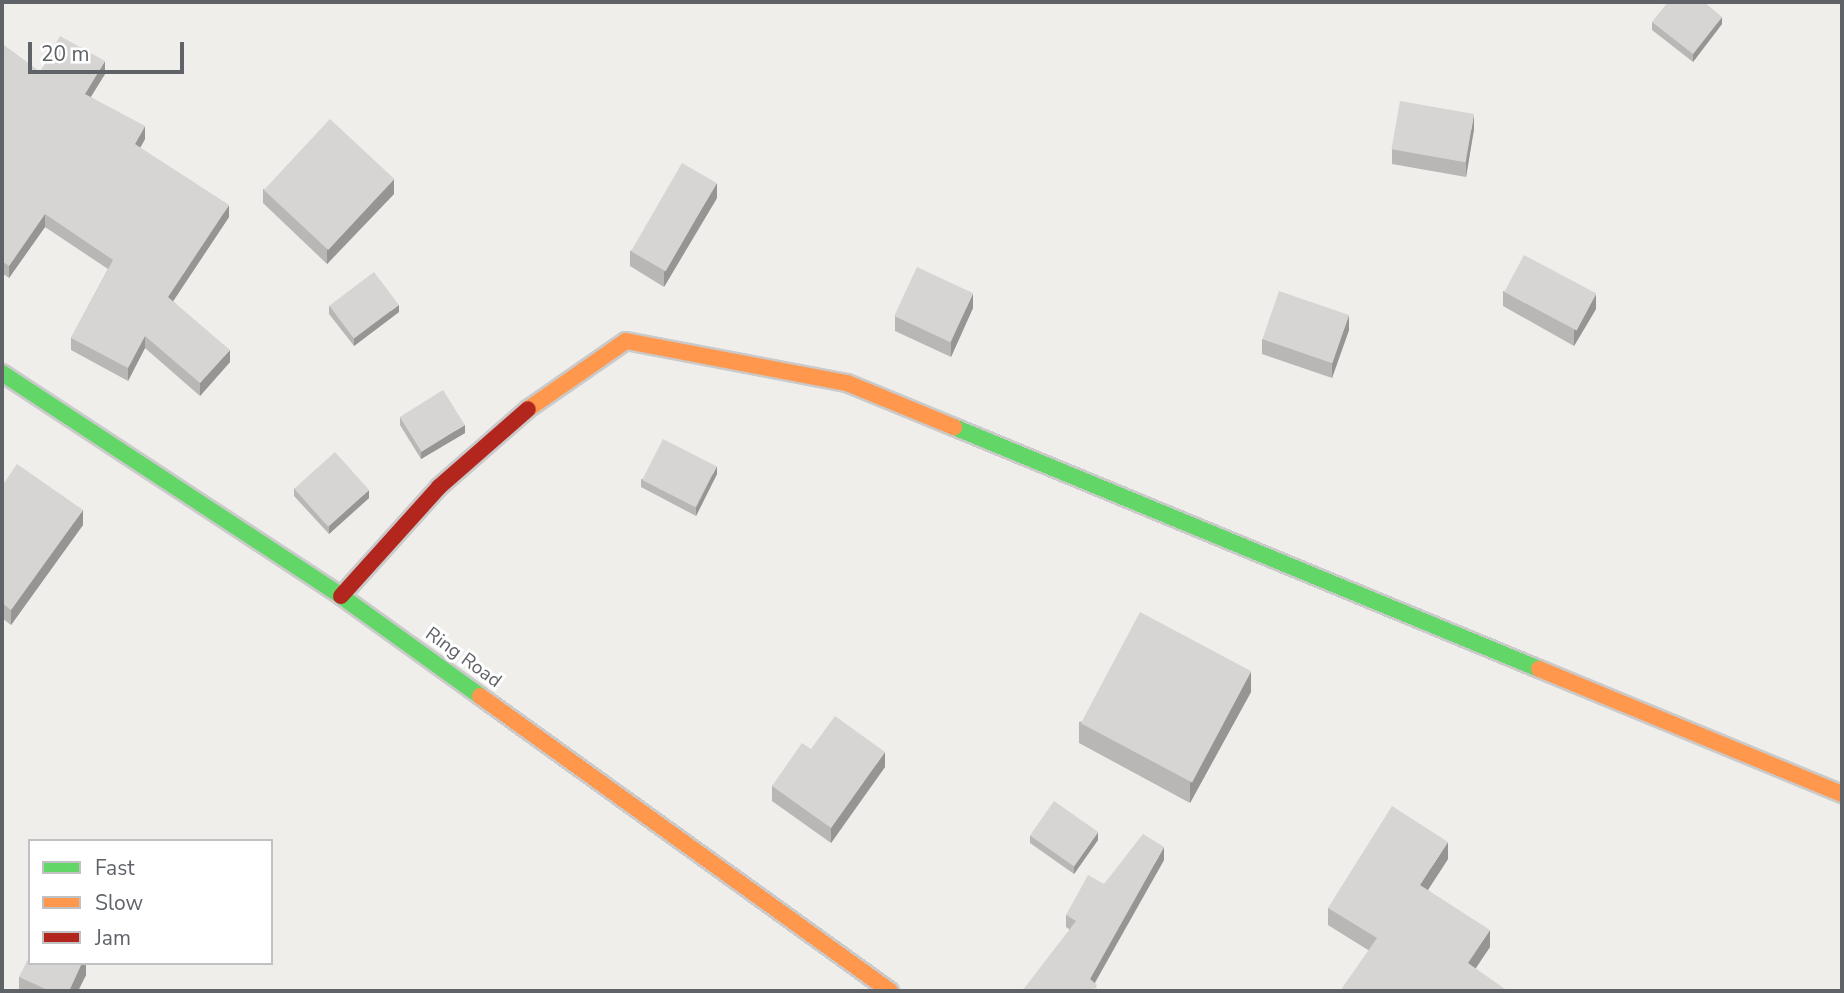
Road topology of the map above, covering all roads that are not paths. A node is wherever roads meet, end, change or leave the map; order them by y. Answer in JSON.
{"nodes":[{"id":1,"x":2,"y":373,"type":"edge"},
{"id":2,"x":341,"y":597,"type":"junction"},
{"id":3,"x":1842,"y":794,"type":"edge"},
{"id":4,"x":890,"y":991,"type":"edge"}],
"edges":[{"from":1,"to":2,"type":"street","name":"Ring Road"},
{"from":2,"to":3,"type":"street"},
{"from":2,"to":4,"type":"street","name":"Ring Road"}]}
